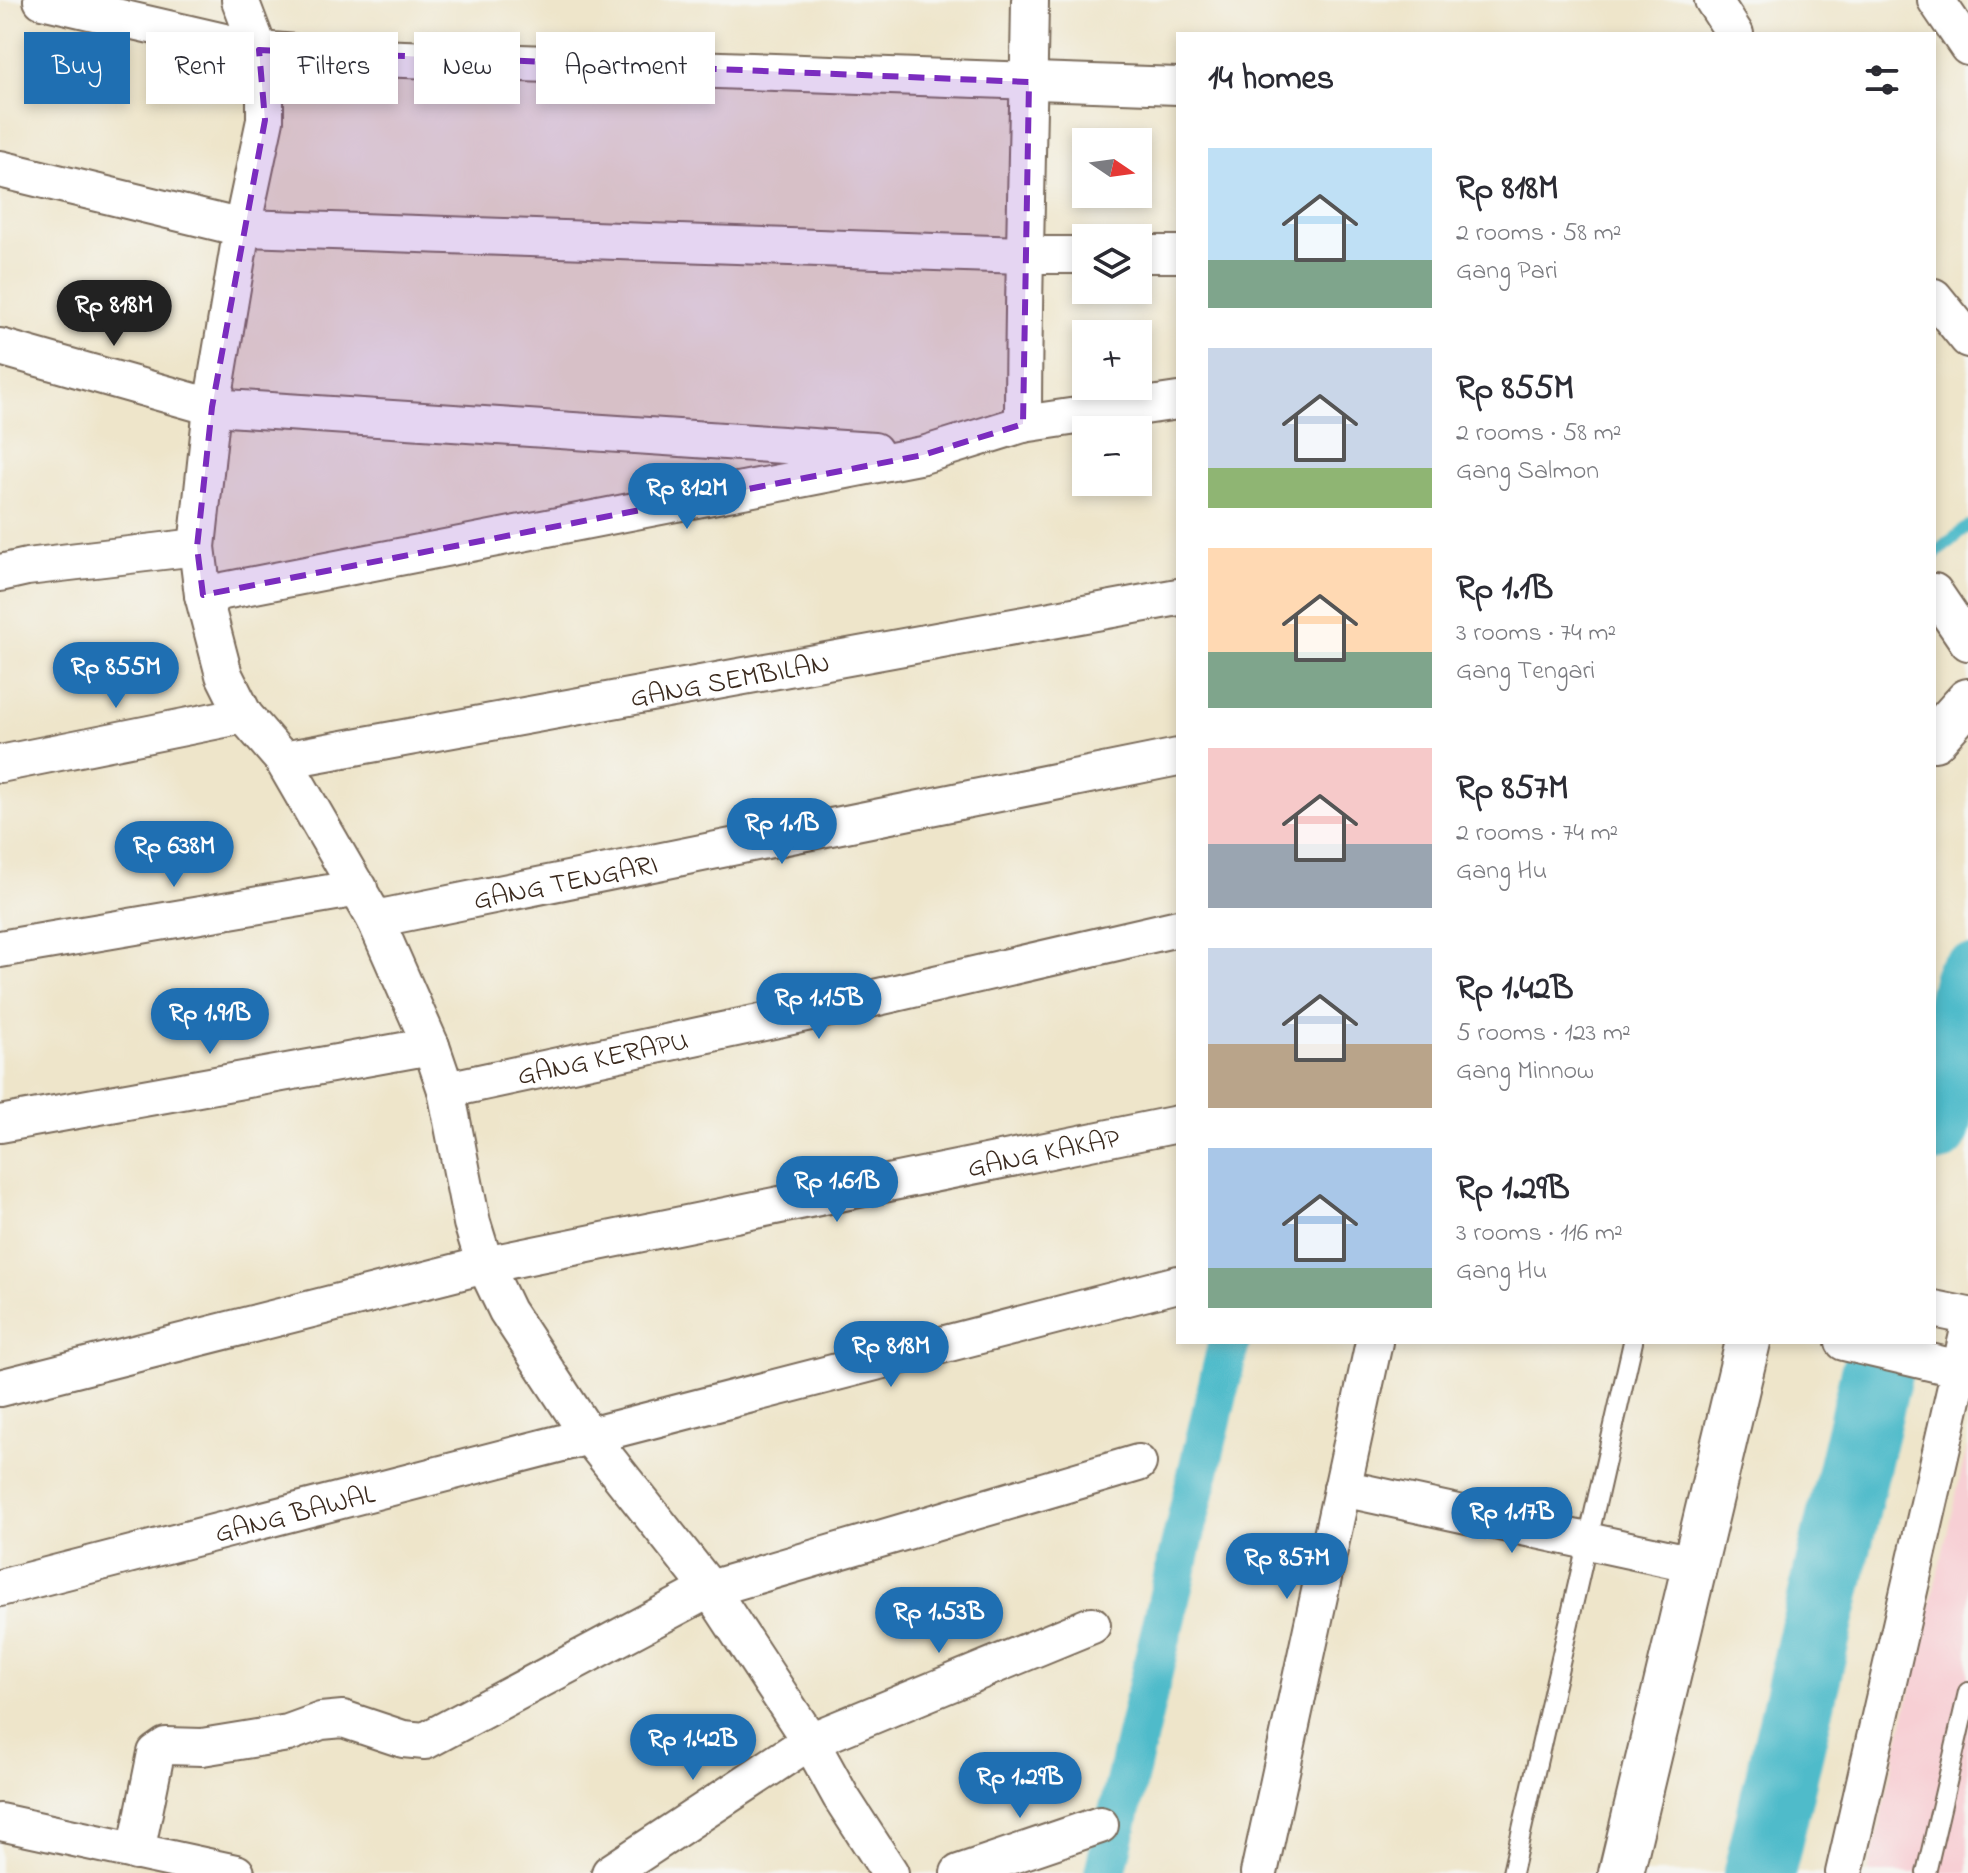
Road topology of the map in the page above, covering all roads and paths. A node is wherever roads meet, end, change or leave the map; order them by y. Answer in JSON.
{"nodes":[{"id":1,"x":42,"y":0,"type":"edge"},
{"id":2,"x":240,"y":0,"type":"edge"},
{"id":3,"x":1030,"y":0,"type":"edge"},
{"id":4,"x":1713,"y":0,"type":"edge"},
{"id":5,"x":1936,"y":0,"type":"edge"},
{"id":6,"x":1734,"y":32,"type":"edge"},
{"id":7,"x":1968,"y":47,"type":"edge"},
{"id":8,"x":259,"y":50,"type":"junction"},
{"id":9,"x":1029,"y":82,"type":"junction"},
{"id":10,"x":1176,"y":86,"type":"edge"},
{"id":11,"x":0,"y":169,"type":"edge"},
{"id":12,"x":242,"y":228,"type":"junction"},
{"id":13,"x":1152,"y":254,"type":"edge"},
{"id":14,"x":1176,"y":254,"type":"edge"},
{"id":15,"x":1023,"y":255,"type":"junction"},
{"id":16,"x":1072,"y":255,"type":"edge"},
{"id":17,"x":1936,"y":299,"type":"edge"},
{"id":18,"x":1968,"y":339,"type":"edge"},
{"id":19,"x":0,"y":347,"type":"edge"},
{"id":20,"x":1176,"y":401,"type":"edge"},
{"id":21,"x":212,"y":407,"type":"junction"},
{"id":22,"x":1023,"y":424,"type":"junction"},
{"id":23,"x":923,"y":455,"type":"junction"},
{"id":24,"x":197,"y":547,"type":"junction"},
{"id":25,"x":9,"y":566,"type":"edge"},
{"id":26,"x":203,"y":595,"type":"junction"},
{"id":27,"x":1936,"y":595,"type":"edge"},
{"id":28,"x":1176,"y":597,"type":"edge"},
{"id":29,"x":1968,"y":642,"type":"edge"},
{"id":30,"x":1968,"y":701,"type":"edge"},
{"id":31,"x":244,"y":715,"type":"junction"},
{"id":32,"x":1936,"y":737,"type":"edge"},
{"id":33,"x":1176,"y":757,"type":"edge"},
{"id":34,"x":283,"y":760,"type":"junction"},
{"id":35,"x":0,"y":764,"type":"edge"},
{"id":36,"x":367,"y":903,"type":"junction"},
{"id":37,"x":1176,"y":928,"type":"edge"},
{"id":38,"x":0,"y":949,"type":"edge"},
{"id":39,"x":431,"y":1046,"type":"junction"},
{"id":40,"x":446,"y":1090,"type":"junction"},
{"id":41,"x":0,"y":1124,"type":"edge"},
{"id":42,"x":1176,"y":1124,"type":"edge"},
{"id":43,"x":485,"y":1265,"type":"junction"},
{"id":44,"x":1176,"y":1285,"type":"edge"},
{"id":45,"x":1936,"y":1311,"type":"edge"},
{"id":46,"x":1374,"y":1344,"type":"edge"},
{"id":47,"x":1633,"y":1344,"type":"edge"},
{"id":48,"x":1748,"y":1344,"type":"edge"},
{"id":49,"x":1936,"y":1344,"type":"edge"},
{"id":50,"x":1966,"y":1344,"type":"edge"},
{"id":51,"x":0,"y":1388,"type":"edge"},
{"id":52,"x":589,"y":1436,"type":"junction"},
{"id":53,"x":1138,"y":1463,"type":"dead end"},
{"id":54,"x":1342,"y":1488,"type":"junction"},
{"id":55,"x":1588,"y":1541,"type":"junction"},
{"id":56,"x":1694,"y":1564,"type":"junction"},
{"id":57,"x":0,"y":1588,"type":"edge"},
{"id":58,"x":710,"y":1589,"type":"junction"},
{"id":59,"x":1092,"y":1625,"type":"dead end"},
{"id":60,"x":1968,"y":1692,"type":"edge"},
{"id":61,"x":810,"y":1741,"type":"junction"},
{"id":62,"x":0,"y":1822,"type":"edge"},
{"id":63,"x":1100,"y":1825,"type":"dead end"},
{"id":64,"x":136,"y":1852,"type":"junction"},
{"id":65,"x":236,"y":1873,"type":"edge"},
{"id":66,"x":610,"y":1873,"type":"edge"},
{"id":67,"x":890,"y":1873,"type":"edge"},
{"id":68,"x":959,"y":1873,"type":"edge"},
{"id":69,"x":1259,"y":1873,"type":"edge"},
{"id":70,"x":1512,"y":1873,"type":"edge"},
{"id":71,"x":1621,"y":1873,"type":"edge"},
{"id":72,"x":1844,"y":1873,"type":"edge"},
{"id":73,"x":1926,"y":1873,"type":"edge"}],
"edges":[{"from":1,"to":8,"type":"street"},
{"from":2,"to":8,"type":"street"},
{"from":3,"to":9,"type":"street"},
{"from":4,"to":6,"type":"street"},
{"from":5,"to":7,"type":"street"},
{"from":8,"to":9,"type":"street"},
{"from":8,"to":12,"type":"street"},
{"from":9,"to":10,"type":"street"},
{"from":9,"to":15,"type":"street"},
{"from":11,"to":12,"type":"street"},
{"from":12,"to":15,"type":"street"},
{"from":12,"to":21,"type":"street"},
{"from":13,"to":14,"type":"street"},
{"from":15,"to":16,"type":"street"},
{"from":15,"to":22,"type":"street"},
{"from":17,"to":18,"type":"street"},
{"from":19,"to":21,"type":"street"},
{"from":20,"to":22,"type":"street"},
{"from":21,"to":23,"type":"street"},
{"from":21,"to":24,"type":"street"},
{"from":22,"to":23,"type":"street"},
{"from":23,"to":26,"type":"street"},
{"from":24,"to":25,"type":"street"},
{"from":24,"to":26,"type":"street"},
{"from":26,"to":31,"type":"street"},
{"from":27,"to":29,"type":"street"},
{"from":28,"to":34,"type":"street","name":"GANG SEMBILAN"},
{"from":30,"to":32,"type":"main road"},
{"from":31,"to":34,"type":"street"},
{"from":31,"to":35,"type":"street"},
{"from":33,"to":36,"type":"street","name":"GANG TENGARI"},
{"from":34,"to":36,"type":"street"},
{"from":36,"to":38,"type":"street","name":"GANG TENGARI"},
{"from":36,"to":39,"type":"street"},
{"from":37,"to":40,"type":"street","name":"GANG KERAPU"},
{"from":39,"to":40,"type":"street"},
{"from":39,"to":41,"type":"street"},
{"from":40,"to":43,"type":"street"},
{"from":42,"to":43,"type":"street","name":"GANG KAKAP"},
{"from":43,"to":51,"type":"street","name":"GANG KAKAP"},
{"from":43,"to":52,"type":"street"},
{"from":44,"to":52,"type":"street","name":"GANG BAWAL"},
{"from":45,"to":50,"type":"street"},
{"from":46,"to":54,"type":"street"},
{"from":47,"to":55,"type":"lane"},
{"from":48,"to":56,"type":"main road"},
{"from":49,"to":50,"type":"street"},
{"from":50,"to":72,"type":"street"},
{"from":52,"to":57,"type":"street","name":"GANG BAWAL"},
{"from":52,"to":58,"type":"street"},
{"from":53,"to":58,"type":"street"},
{"from":54,"to":55,"type":"street"},
{"from":54,"to":69,"type":"street"},
{"from":55,"to":56,"type":"street"},
{"from":55,"to":70,"type":"lane"},
{"from":56,"to":71,"type":"main road"},
{"from":58,"to":61,"type":"street"},
{"from":58,"to":64,"type":"street"},
{"from":59,"to":61,"type":"street"},
{"from":60,"to":73,"type":"lane"},
{"from":61,"to":66,"type":"street"},
{"from":61,"to":67,"type":"street"},
{"from":62,"to":64,"type":"street"},
{"from":63,"to":68,"type":"street"},
{"from":64,"to":65,"type":"street"}]}
